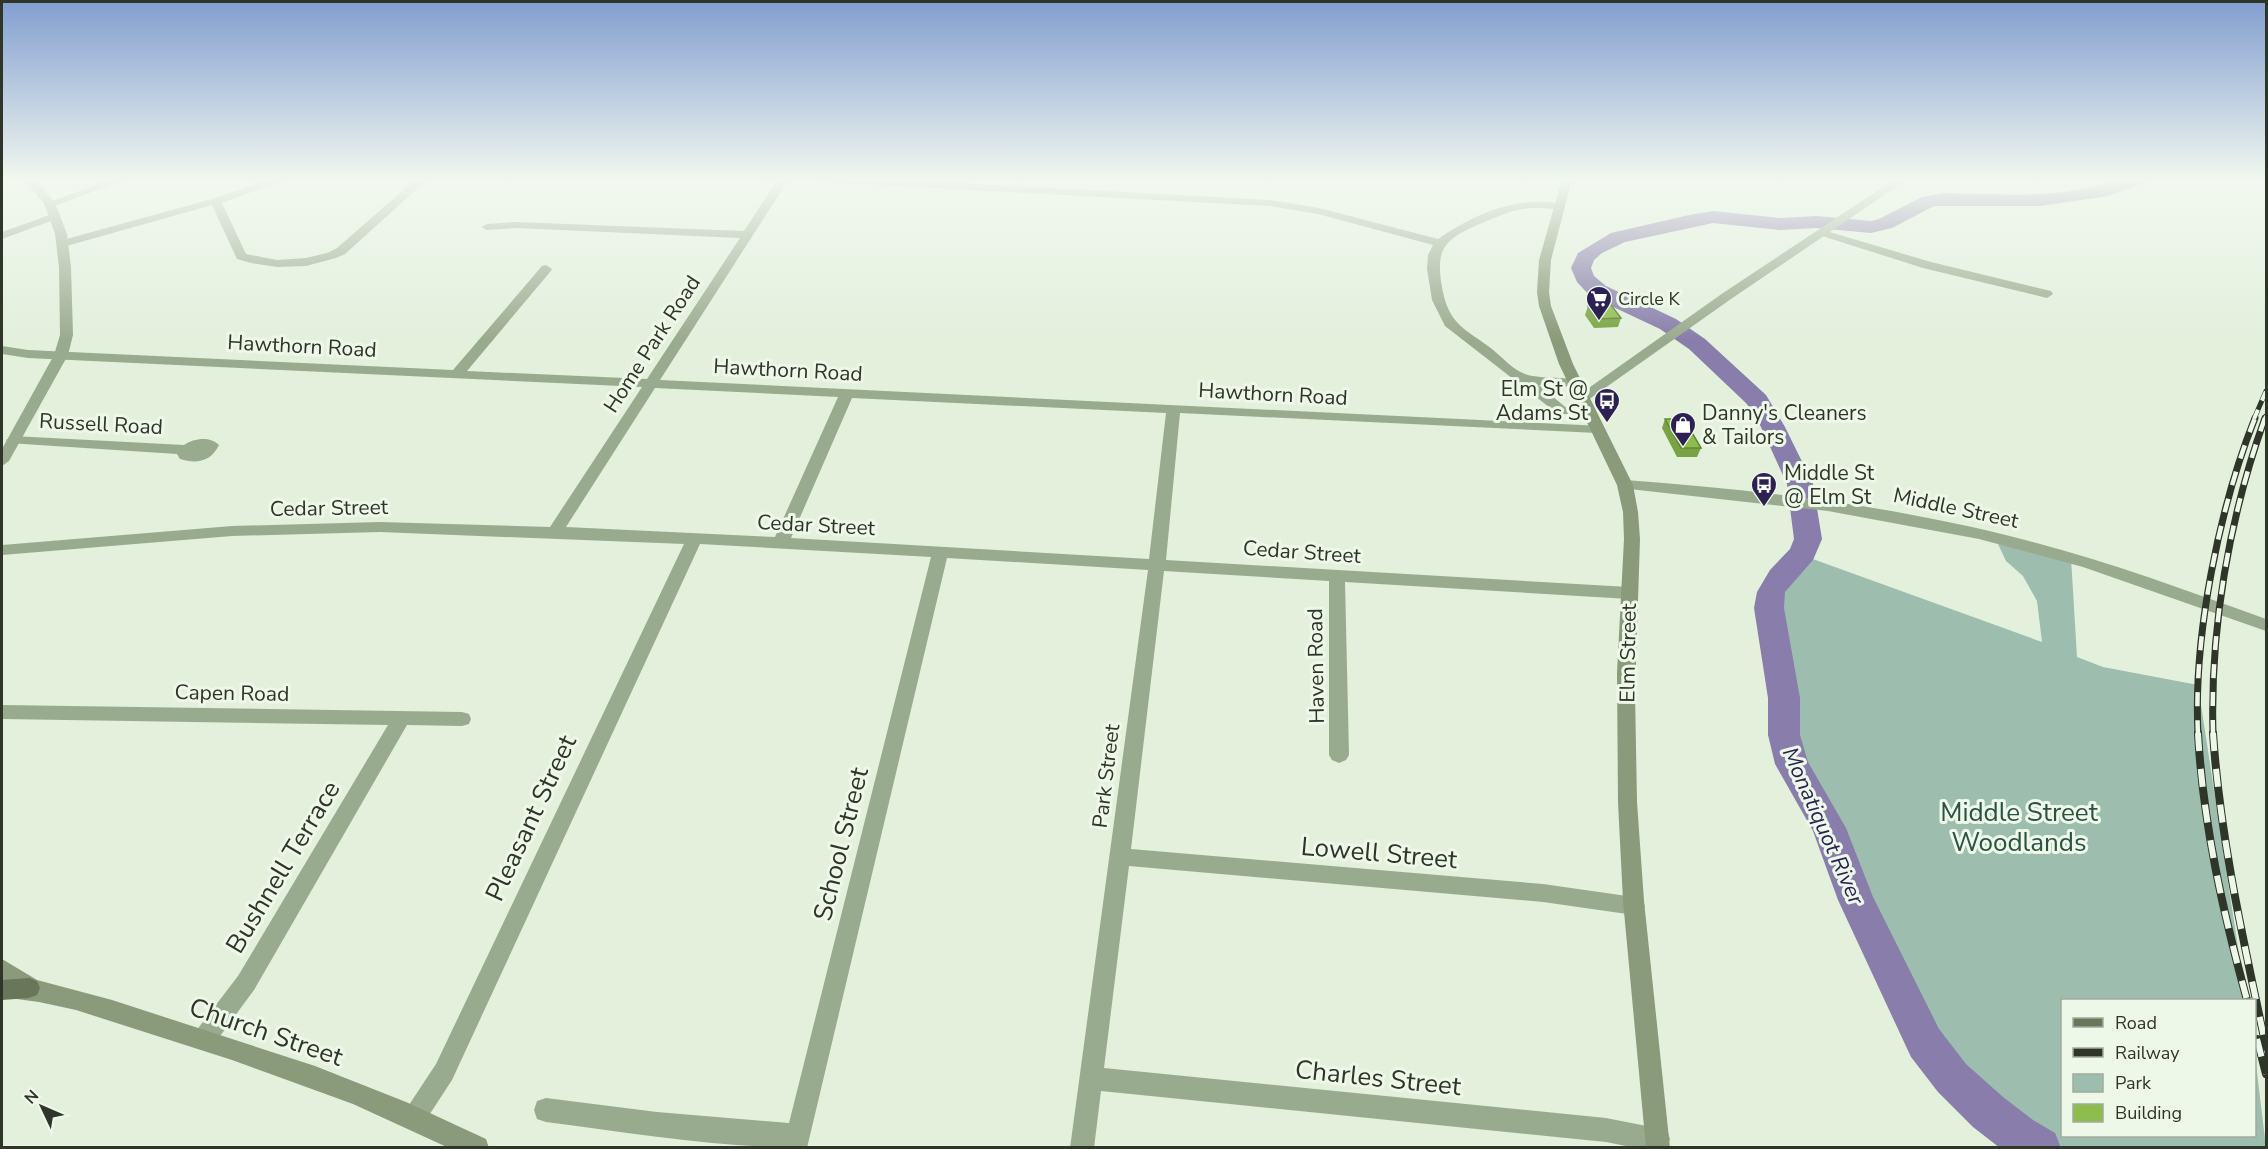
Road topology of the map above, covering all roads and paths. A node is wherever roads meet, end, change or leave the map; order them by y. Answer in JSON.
{"nodes":[{"id":1,"x":60,"y":233,"type":"edge"},
{"id":2,"x":101,"y":233,"type":"edge"},
{"id":3,"x":230,"y":233,"type":"edge"},
{"id":4,"x":362,"y":233,"type":"edge"},
{"id":5,"x":693,"y":233,"type":"edge"},
{"id":6,"x":1401,"y":233,"type":"edge"},
{"id":7,"x":1454,"y":233,"type":"edge"},
{"id":8,"x":1553,"y":233,"type":"edge"},
{"id":9,"x":1823,"y":233,"type":"edge"},
{"id":10,"x":1834,"y":233,"type":"edge"},
{"id":11,"x":748,"y":235,"type":"joint"},
{"id":12,"x":63,"y":243,"type":"junction"},
{"id":13,"x":1440,"y":243,"type":"junction"},
{"id":14,"x":546,"y":269,"type":"dead end"},
{"id":15,"x":2047,"y":294,"type":"dead end"},
{"id":16,"x":2,"y":350,"type":"edge"},
{"id":17,"x":61,"y":355,"type":"junction"},
{"id":18,"x":456,"y":375,"type":"junction"},
{"id":19,"x":1519,"y":376,"type":"junction"},
{"id":20,"x":1575,"y":383,"type":"junction"},
{"id":21,"x":651,"y":384,"type":"junction"},
{"id":22,"x":846,"y":394,"type":"junction"},
{"id":23,"x":1583,"y":397,"type":"junction"},
{"id":24,"x":1173,"y":410,"type":"junction"},
{"id":25,"x":1563,"y":411,"type":"junction"},
{"id":26,"x":1512,"y":427,"type":"junction"},
{"id":27,"x":1597,"y":429,"type":"junction"},
{"id":28,"x":13,"y":440,"type":"junction"},
{"id":29,"x":186,"y":450,"type":"dead end"},
{"id":30,"x":2,"y":461,"type":"edge"},
{"id":31,"x":1625,"y":485,"type":"junction"},
{"id":32,"x":555,"y":532,"type":"junction"},
{"id":33,"x":694,"y":539,"type":"junction"},
{"id":34,"x":781,"y":543,"type":"junction"},
{"id":35,"x":2,"y":550,"type":"edge"},
{"id":36,"x":940,"y":553,"type":"junction"},
{"id":37,"x":1157,"y":564,"type":"junction"},
{"id":38,"x":1337,"y":576,"type":"junction"},
{"id":39,"x":1629,"y":593,"type":"junction"},
{"id":40,"x":2266,"y":625,"type":"edge"},
{"id":41,"x":2,"y":712,"type":"edge"},
{"id":42,"x":402,"y":718,"type":"junction"},
{"id":43,"x":462,"y":719,"type":"dead end"},
{"id":44,"x":1340,"y":755,"type":"dead end"},
{"id":45,"x":1120,"y":857,"type":"junction"},
{"id":46,"x":1634,"y":906,"type":"junction"},
{"id":47,"x":2,"y":969,"type":"edge"},
{"id":48,"x":29,"y":988,"type":"junction"},
{"id":49,"x":2,"y":989,"type":"edge"},
{"id":50,"x":204,"y":1039,"type":"junction"},
{"id":51,"x":1092,"y":1078,"type":"junction"},
{"id":52,"x":546,"y":1110,"type":"dead end"},
{"id":53,"x":413,"y":1117,"type":"junction"},
{"id":54,"x":797,"y":1142,"type":"edge"},
{"id":55,"x":1658,"y":1143,"type":"edge"},
{"id":56,"x":477,"y":1148,"type":"edge"},
{"id":57,"x":1082,"y":1148,"type":"edge"}],
"edges":[{"from":1,"to":12,"type":"street"},
{"from":2,"to":12,"type":"street"},
{"from":3,"to":4,"type":"street"},
{"from":5,"to":11,"type":"street"},
{"from":6,"to":13,"type":"street"},
{"from":7,"to":13,"type":"street"},
{"from":8,"to":20,"type":"main road","name":"Elm Street"},
{"from":9,"to":23,"type":"street","name":"Hawthorn Road"},
{"from":10,"to":15,"type":"street"},
{"from":11,"to":21,"type":"street","name":"Home Park Road"},
{"from":12,"to":17,"type":"street"},
{"from":13,"to":19,"type":"street"},
{"from":14,"to":18,"type":"street"},
{"from":16,"to":17,"type":"street","name":"Hawthorn Road"},
{"from":17,"to":18,"type":"street","name":"Hawthorn Road"},
{"from":17,"to":28,"type":"street"},
{"from":18,"to":21,"type":"street","name":"Hawthorn Road"},
{"from":19,"to":20,"type":"street"},
{"from":19,"to":25,"type":"street"},
{"from":20,"to":23,"type":"main road","name":"Elm Street"},
{"from":21,"to":22,"type":"street","name":"Hawthorn Road"},
{"from":21,"to":32,"type":"street","name":"Home Park Road"},
{"from":22,"to":24,"type":"street","name":"Hawthorn Road"},
{"from":22,"to":34,"type":"street"},
{"from":23,"to":25,"type":"street","name":"Hawthorn Road"},
{"from":23,"to":27,"type":"main road","name":"Elm Street"},
{"from":24,"to":26,"type":"street","name":"Hawthorn Road"},
{"from":24,"to":37,"type":"street","name":"Park Street"},
{"from":25,"to":26,"type":"street","name":"Hawthorn Road"},
{"from":26,"to":27,"type":"street","name":"Hawthorn Road"},
{"from":27,"to":31,"type":"main road","name":"Elm Street"},
{"from":28,"to":29,"type":"street","name":"Russell Road"},
{"from":28,"to":30,"type":"street"},
{"from":31,"to":39,"type":"main road","name":"Elm Street"},
{"from":31,"to":40,"type":"street","name":"Middle Street"},
{"from":32,"to":33,"type":"street","name":"Cedar Street"},
{"from":32,"to":35,"type":"street","name":"Cedar Street"},
{"from":33,"to":34,"type":"street","name":"Cedar Street"},
{"from":33,"to":53,"type":"street","name":"Pleasant Street"},
{"from":34,"to":36,"type":"street","name":"Cedar Street"},
{"from":36,"to":37,"type":"street","name":"Cedar Street"},
{"from":36,"to":54,"type":"street","name":"School Street"},
{"from":37,"to":38,"type":"street","name":"Cedar Street"},
{"from":37,"to":45,"type":"street","name":"Park Street"},
{"from":38,"to":39,"type":"street","name":"Cedar Street"},
{"from":38,"to":44,"type":"street","name":"Haven Road"},
{"from":39,"to":46,"type":"main road","name":"Elm Street"},
{"from":41,"to":42,"type":"street","name":"Capen Road"},
{"from":42,"to":43,"type":"street","name":"Capen Road"},
{"from":42,"to":50,"type":"street","name":"Bushnell Terrace"},
{"from":45,"to":46,"type":"street","name":"Lowell Street"},
{"from":45,"to":51,"type":"street","name":"Park Street"},
{"from":46,"to":55,"type":"main road","name":"Elm Street"},
{"from":47,"to":48,"type":"main road","name":"Church Street"},
{"from":48,"to":49,"type":"main road"},
{"from":48,"to":50,"type":"main road","name":"Church Street"},
{"from":50,"to":53,"type":"main road","name":"Church Street"},
{"from":51,"to":55,"type":"street","name":"Charles Street"},
{"from":51,"to":57,"type":"street","name":"Park Street"},
{"from":52,"to":54,"type":"street"},
{"from":53,"to":56,"type":"main road","name":"Church Street"}]}
